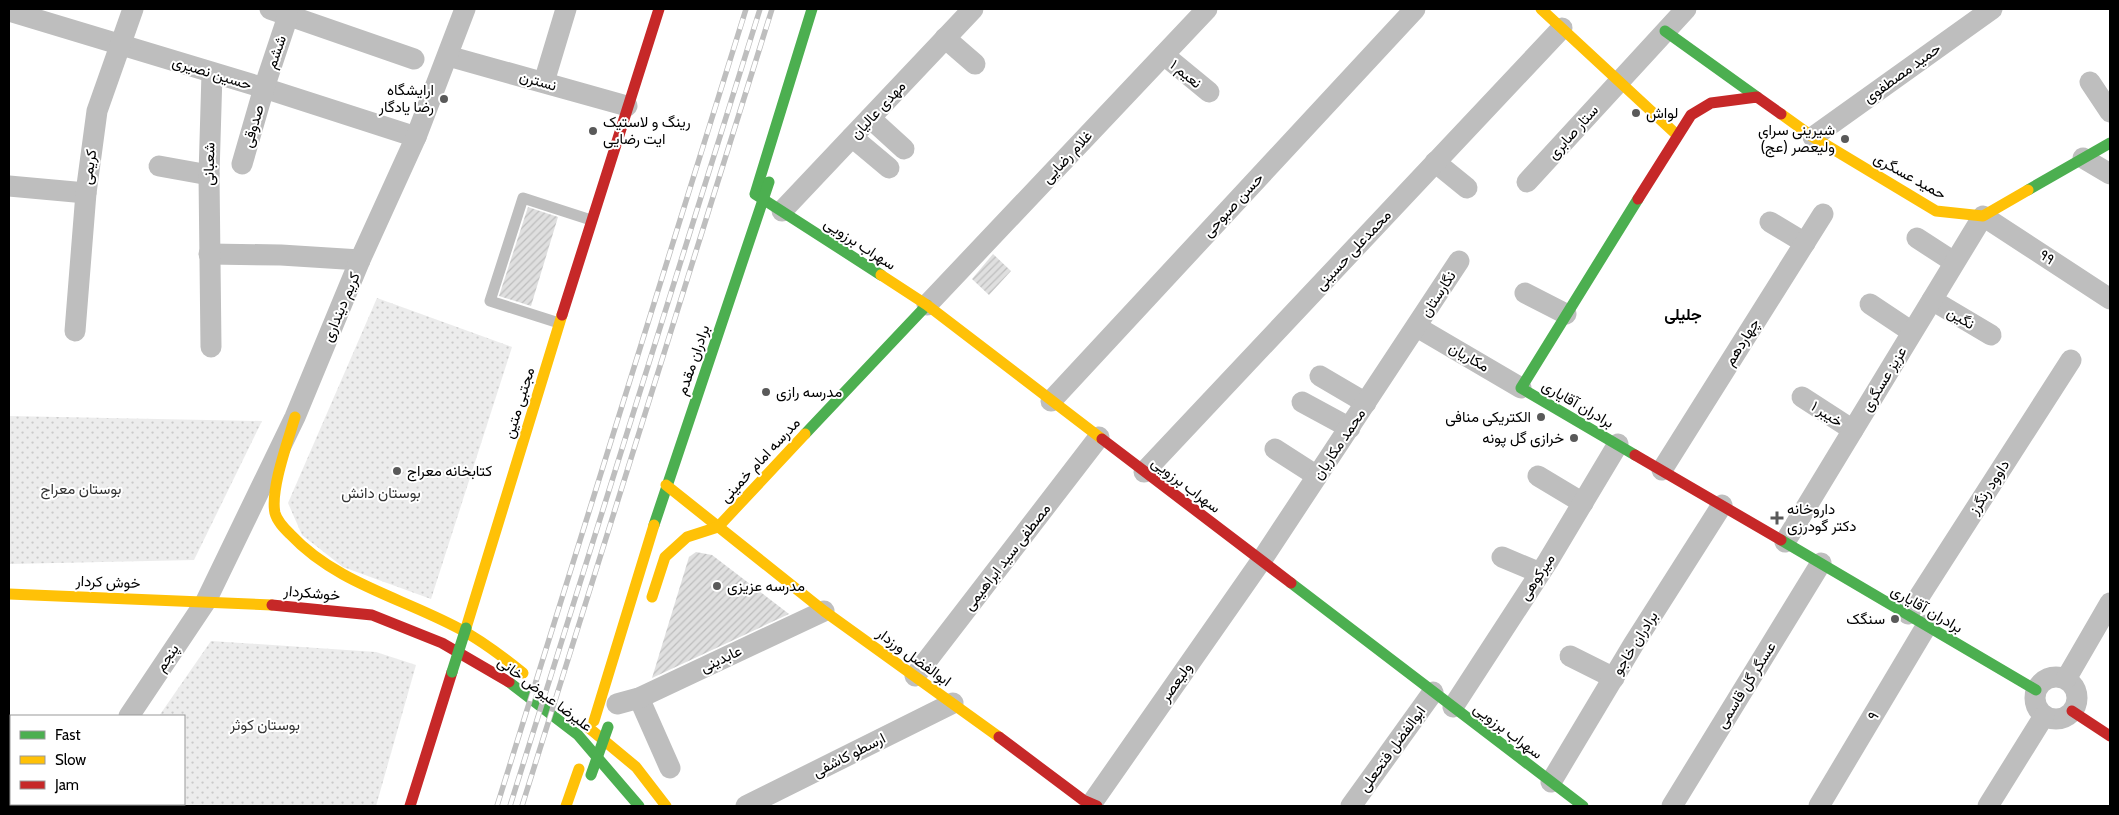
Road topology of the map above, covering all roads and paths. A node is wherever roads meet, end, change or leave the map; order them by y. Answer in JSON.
{"nodes":[{"id":1,"x":133,"y":9,"type":"edge"},
{"id":2,"x":465,"y":9,"type":"edge"},
{"id":3,"x":566,"y":9,"type":"edge"},
{"id":4,"x":659,"y":9,"type":"edge"},
{"id":5,"x":812,"y":9,"type":"edge"},
{"id":6,"x":824,"y":9,"type":"edge"},
{"id":7,"x":973,"y":9,"type":"edge"},
{"id":8,"x":1207,"y":9,"type":"edge"},
{"id":9,"x":1415,"y":9,"type":"edge"},
{"id":10,"x":1541,"y":9,"type":"edge"},
{"id":11,"x":1686,"y":9,"type":"edge"},
{"id":12,"x":1992,"y":9,"type":"edge"},
{"id":13,"x":9,"y":11,"type":"edge"},
{"id":14,"x":277,"y":11,"type":"edge"},
{"id":15,"x":1562,"y":28,"type":"junction"},
{"id":16,"x":1666,"y":31,"type":"junction"},
{"id":17,"x":945,"y":38,"type":"junction"},
{"id":18,"x":120,"y":44,"type":"junction"},
{"id":19,"x":1164,"y":55,"type":"junction"},
{"id":20,"x":448,"y":56,"type":"junction"},
{"id":21,"x":414,"y":59,"type":"dead end"},
{"id":22,"x":974,"y":64,"type":"dead end"},
{"id":23,"x":212,"y":74,"type":"junction"},
{"id":24,"x":1619,"y":81,"type":"junction"},
{"id":25,"x":544,"y":82,"type":"junction"},
{"id":26,"x":2090,"y":82,"type":"dead end"},
{"id":27,"x":264,"y":88,"type":"junction"},
{"id":28,"x":1209,"y":92,"type":"dead end"},
{"id":29,"x":1757,"y":96,"type":"junction"},
{"id":30,"x":627,"y":106,"type":"junction"},
{"id":31,"x":2110,"y":112,"type":"edge"},
{"id":32,"x":870,"y":118,"type":"junction"},
{"id":33,"x":1677,"y":135,"type":"junction"},
{"id":34,"x":1813,"y":136,"type":"junction"},
{"id":35,"x":416,"y":137,"type":"junction"},
{"id":36,"x":852,"y":137,"type":"junction"},
{"id":37,"x":2110,"y":143,"type":"edge"},
{"id":38,"x":904,"y":149,"type":"dead end"},
{"id":39,"x":2084,"y":158,"type":"junction"},
{"id":40,"x":1435,"y":162,"type":"junction"},
{"id":41,"x":242,"y":164,"type":"dead end"},
{"id":42,"x":159,"y":166,"type":"dead end"},
{"id":43,"x":889,"y":168,"type":"dead end"},
{"id":44,"x":2110,"y":174,"type":"edge"},
{"id":45,"x":208,"y":175,"type":"junction"},
{"id":46,"x":1527,"y":182,"type":"dead end"},
{"id":47,"x":9,"y":186,"type":"edge"},
{"id":48,"x":1467,"y":188,"type":"dead end"},
{"id":49,"x":86,"y":193,"type":"junction"},
{"id":50,"x":759,"y":197,"type":"junction"},
{"id":51,"x":782,"y":211,"type":"junction"},
{"id":52,"x":1823,"y":214,"type":"dead end"},
{"id":53,"x":1983,"y":216,"type":"junction"},
{"id":54,"x":591,"y":220,"type":"junction"},
{"id":55,"x":1770,"y":222,"type":"dead end"},
{"id":56,"x":1917,"y":238,"type":"dead end"},
{"id":57,"x":1805,"y":243,"type":"junction"},
{"id":58,"x":209,"y":254,"type":"junction"},
{"id":59,"x":360,"y":260,"type":"junction"},
{"id":60,"x":1459,"y":261,"type":"dead end"},
{"id":61,"x":1954,"y":262,"type":"junction"},
{"id":62,"x":1525,"y":292,"type":"dead end"},
{"id":63,"x":2110,"y":299,"type":"edge"},
{"id":64,"x":1932,"y":300,"type":"junction"},
{"id":65,"x":1870,"y":304,"type":"dead end"},
{"id":66,"x":927,"y":305,"type":"junction"},
{"id":67,"x":1566,"y":314,"type":"junction"},
{"id":68,"x":558,"y":323,"type":"junction"},
{"id":69,"x":1417,"y":327,"type":"junction"},
{"id":70,"x":74,"y":331,"type":"dead end"},
{"id":71,"x":1912,"y":332,"type":"junction"},
{"id":72,"x":1991,"y":335,"type":"dead end"},
{"id":73,"x":211,"y":347,"type":"dead end"},
{"id":74,"x":2071,"y":360,"type":"dead end"},
{"id":75,"x":1320,"y":376,"type":"dead end"},
{"id":76,"x":1521,"y":388,"type":"junction"},
{"id":77,"x":1802,"y":397,"type":"dead end"},
{"id":78,"x":1051,"y":401,"type":"junction"},
{"id":79,"x":1302,"y":402,"type":"dead end"},
{"id":80,"x":1366,"y":404,"type":"junction"},
{"id":81,"x":294,"y":417,"type":"junction"},
{"id":82,"x":1350,"y":428,"type":"junction"},
{"id":83,"x":1852,"y":430,"type":"junction"},
{"id":84,"x":1099,"y":438,"type":"junction"},
{"id":85,"x":1618,"y":444,"type":"junction"},
{"id":86,"x":1275,"y":449,"type":"dead end"},
{"id":87,"x":1662,"y":470,"type":"junction"},
{"id":88,"x":1144,"y":472,"type":"junction"},
{"id":89,"x":1317,"y":476,"type":"junction"},
{"id":90,"x":1538,"y":476,"type":"dead end"},
{"id":91,"x":666,"y":485,"type":"junction"},
{"id":92,"x":1583,"y":503,"type":"junction"},
{"id":93,"x":1722,"y":506,"type":"junction"},
{"id":94,"x":718,"y":527,"type":"junction"},
{"id":95,"x":1785,"y":542,"type":"junction"},
{"id":96,"x":1502,"y":557,"type":"dead end"},
{"id":97,"x":1261,"y":561,"type":"junction"},
{"id":98,"x":1820,"y":563,"type":"junction"},
{"id":99,"x":1540,"y":573,"type":"junction"},
{"id":100,"x":9,"y":594,"type":"edge"},
{"id":101,"x":206,"y":601,"type":"junction"},
{"id":102,"x":2110,"y":603,"type":"edge"},
{"id":103,"x":824,"y":611,"type":"junction"},
{"id":104,"x":647,"y":612,"type":"dead end"},
{"id":105,"x":1908,"y":614,"type":"junction"},
{"id":106,"x":1926,"y":625,"type":"junction"},
{"id":107,"x":413,"y":630,"type":"joint"},
{"id":108,"x":1570,"y":656,"type":"dead end"},
{"id":109,"x":915,"y":676,"type":"junction"},
{"id":110,"x":1614,"y":678,"type":"junction"},
{"id":111,"x":2066,"y":679,"type":"junction"},
{"id":112,"x":534,"y":682,"type":"dead end"},
{"id":113,"x":2036,"y":690,"type":"junction"},
{"id":114,"x":1433,"y":692,"type":"junction"},
{"id":115,"x":953,"y":703,"type":"junction"},
{"id":116,"x":1453,"y":707,"type":"junction"},
{"id":117,"x":616,"y":708,"type":"junction"},
{"id":118,"x":2072,"y":712,"type":"junction"},
{"id":119,"x":130,"y":715,"type":"edge"},
{"id":120,"x":2044,"y":716,"type":"junction"},
{"id":121,"x":578,"y":718,"type":"dead end"},
{"id":122,"x":2110,"y":736,"type":"edge"},
{"id":123,"x":670,"y":768,"type":"dead end"},
{"id":124,"x":1551,"y":782,"type":"junction"},
{"id":125,"x":586,"y":789,"type":"dead end"},
{"id":126,"x":1085,"y":804,"type":"edge"},
{"id":127,"x":410,"y":806,"type":"edge"},
{"id":128,"x":566,"y":806,"type":"edge"},
{"id":129,"x":639,"y":806,"type":"edge"},
{"id":130,"x":666,"y":806,"type":"edge"},
{"id":131,"x":746,"y":806,"type":"edge"},
{"id":132,"x":1351,"y":806,"type":"edge"},
{"id":133,"x":1583,"y":806,"type":"edge"},
{"id":134,"x":1672,"y":806,"type":"edge"},
{"id":135,"x":1819,"y":806,"type":"edge"},
{"id":136,"x":1988,"y":806,"type":"edge"}],
"edges":[{"from":1,"to":18,"type":"street","name":"کریمی"},
{"from":2,"to":20,"type":"street","name":"کریم دینداری"},
{"from":3,"to":25,"type":"street"},
{"from":4,"to":30,"type":"street","name":"مجتبی متین"},
{"from":5,"to":50,"type":"street","name":"برادران مقدم"},
{"from":6,"to":50,"type":"street","name":"برادران مقدم"},
{"from":7,"to":17,"type":"street","name":"مهدی عالیان"},
{"from":8,"to":19,"type":"street","name":"غلام رضایی"},
{"from":9,"to":78,"type":"street","name":"حسن صبوحی"},
{"from":10,"to":15,"type":"street"},
{"from":11,"to":16,"type":"street","name":"ستار صابری"},
{"from":12,"to":34,"type":"street","name":"حمید مصطفوی"},
{"from":13,"to":18,"type":"street","name":"حسین نصیری"},
{"from":14,"to":21,"type":"street"},
{"from":14,"to":27,"type":"street","name":"ششم"},
{"from":15,"to":24,"type":"street"},
{"from":15,"to":40,"type":"street","name":"محمدعلی حسینی"},
{"from":16,"to":24,"type":"street","name":"ستار صابری"},
{"from":16,"to":29,"type":"street","name":"حمید عسگری"},
{"from":17,"to":22,"type":"street"},
{"from":17,"to":32,"type":"street","name":"مهدی عالیان"},
{"from":18,"to":23,"type":"street","name":"حسین نصیری"},
{"from":18,"to":49,"type":"street","name":"کریمی"},
{"from":19,"to":28,"type":"street","name":"نعیم ۱"},
{"from":19,"to":66,"type":"street","name":"غلام رضایی"},
{"from":20,"to":25,"type":"street","name":"نسترن"},
{"from":20,"to":35,"type":"street","name":"کریم دینداری"},
{"from":23,"to":27,"type":"street","name":"حسین نصیری"},
{"from":23,"to":45,"type":"street","name":"شعبانی"},
{"from":24,"to":33,"type":"street"},
{"from":24,"to":46,"type":"street","name":"ستار صابری"},
{"from":25,"to":30,"type":"street","name":"نسترن"},
{"from":26,"to":31,"type":"street"},
{"from":27,"to":35,"type":"street","name":"حسین نصیری"},
{"from":27,"to":41,"type":"street","name":"صدوقی"},
{"from":29,"to":33,"type":"street"},
{"from":29,"to":34,"type":"street","name":"حمید عسگری"},
{"from":30,"to":54,"type":"street","name":"مجتبی متین"},
{"from":32,"to":36,"type":"street","name":"مهدی عالیان"},
{"from":32,"to":38,"type":"street"},
{"from":33,"to":67,"type":"street","name":"برادران آقایاری"},
{"from":34,"to":53,"type":"street","name":"حمید عسگری"},
{"from":35,"to":59,"type":"street","name":"کریم دینداری"},
{"from":36,"to":43,"type":"street"},
{"from":36,"to":51,"type":"street","name":"مهدی عالیان"},
{"from":37,"to":39,"type":"street"},
{"from":39,"to":44,"type":"street"},
{"from":39,"to":53,"type":"street"},
{"from":40,"to":48,"type":"street"},
{"from":40,"to":88,"type":"street","name":"محمدعلی حسینی"},
{"from":42,"to":45,"type":"street"},
{"from":45,"to":58,"type":"street","name":"شعبانی"},
{"from":47,"to":49,"type":"street"},
{"from":49,"to":70,"type":"street","name":"کریمی"},
{"from":50,"to":51,"type":"street","name":"سهراب برزویی"},
{"from":50,"to":91,"type":"street","name":"برادران مقدم"},
{"from":51,"to":66,"type":"street","name":"سهراب برزویی"},
{"from":52,"to":57,"type":"street","name":"چهاردهم"},
{"from":53,"to":61,"type":"street","name":"عزیز عسگری"},
{"from":53,"to":63,"type":"street","name":"۹۹"},
{"from":54,"to":68,"type":"street","name":"مجتبی متین"},
{"from":54,"to":68,"type":"lane"},
{"from":55,"to":57,"type":"street"},
{"from":56,"to":61,"type":"street"},
{"from":57,"to":87,"type":"street","name":"چهاردهم"},
{"from":58,"to":59,"type":"street"},
{"from":58,"to":73,"type":"street","name":"شعبانی"},
{"from":59,"to":81,"type":"street","name":"کریم دینداری"},
{"from":60,"to":69,"type":"street","name":"نگارستان"},
{"from":61,"to":64,"type":"street","name":"عزیز عسگری"},
{"from":62,"to":67,"type":"street"},
{"from":64,"to":71,"type":"street","name":"عزیز عسگری"},
{"from":64,"to":72,"type":"street","name":"نگین"},
{"from":65,"to":71,"type":"street"},
{"from":66,"to":78,"type":"street","name":"سهراب برزویی"},
{"from":66,"to":94,"type":"street","name":"مدرسه امام خمینی"},
{"from":67,"to":76,"type":"street","name":"برادران آقایاری"},
{"from":68,"to":127,"type":"street","name":"مجتبی متین","bridge":true},
{"from":69,"to":76,"type":"street","name":"مکاریان"},
{"from":69,"to":80,"type":"street","name":"محمد مکاریان"},
{"from":71,"to":83,"type":"street","name":"عزیز عسگری"},
{"from":74,"to":105,"type":"street","name":"داوود رنگرز"},
{"from":75,"to":80,"type":"street"},
{"from":76,"to":85,"type":"street","name":"برادران آقایاری"},
{"from":77,"to":83,"type":"street","name":"خیبر ۱"},
{"from":78,"to":84,"type":"street","name":"سهراب برزویی"},
{"from":79,"to":82,"type":"street"},
{"from":80,"to":82,"type":"street","name":"محمد مکاریان"},
{"from":81,"to":101,"type":"street","name":"کریم دینداری"},
{"from":81,"to":112,"type":"street"},
{"from":82,"to":89,"type":"street","name":"محمد مکاریان"},
{"from":83,"to":95,"type":"street","name":"عزیز عسگری"},
{"from":84,"to":88,"type":"street","name":"سهراب برزویی"},
{"from":84,"to":109,"type":"street","name":"مصطفی سید ابراهیمی"},
{"from":85,"to":87,"type":"street","name":"برادران آقایاری"},
{"from":85,"to":92,"type":"street","name":"میرکوهی"},
{"from":86,"to":89,"type":"street"},
{"from":87,"to":93,"type":"street","name":"برادران آقایاری"},
{"from":88,"to":97,"type":"street","name":"سهراب برزویی"},
{"from":89,"to":97,"type":"street","name":"محمد مکاریان"},
{"from":90,"to":92,"type":"street"},
{"from":91,"to":94,"type":"street","name":"ابوالفضل ورزدار"},
{"from":91,"to":117,"type":"street","name":"برادران مقدم"},
{"from":92,"to":99,"type":"street","name":"میرکوهی"},
{"from":93,"to":95,"type":"street","name":"برادران آقایاری"},
{"from":93,"to":110,"type":"street","name":"برادران خاجو"},
{"from":94,"to":103,"type":"street","name":"ابوالفضل ورزدار"},
{"from":94,"to":104,"type":"street"},
{"from":95,"to":98,"type":"street","name":"برادران آقایاری"},
{"from":96,"to":99,"type":"street"},
{"from":97,"to":114,"type":"street","name":"سهراب برزویی"},
{"from":97,"to":126,"type":"street","name":"ولیعصر"},
{"from":98,"to":105,"type":"street","name":"برادران آقایاری"},
{"from":98,"to":134,"type":"street","name":"عسگر گل قاسمی"},
{"from":99,"to":116,"type":"street","name":"میرکوهی"},
{"from":100,"to":101,"type":"street","name":"خوش کردار"},
{"from":101,"to":107,"type":"street","name":"خوشکردار"},
{"from":101,"to":119,"type":"street","name":"پنجم"},
{"from":102,"to":111,"type":"street"},
{"from":103,"to":109,"type":"street","name":"ابوالفضل ورزدار"},
{"from":103,"to":117,"type":"street","name":"عابدینی"},
{"from":105,"to":106,"type":"street","name":"برادران آقایاری"},
{"from":106,"to":113,"type":"street","name":"برادران آقایاری"},
{"from":106,"to":135,"type":"street","name":"۹"},
{"from":107,"to":129,"type":"street","name":"علیرضا عیوض خانی"},
{"from":108,"to":110,"type":"street"},
{"from":109,"to":115,"type":"street","name":"ابوالفضل ورزدار"},
{"from":110,"to":124,"type":"street","name":"برادران خاجو"},
{"from":111,"to":113,"type":"street"},
{"from":111,"to":118,"type":"street"},
{"from":113,"to":120,"type":"street"},
{"from":114,"to":116,"type":"street","name":"سهراب برزویی"},
{"from":114,"to":132,"type":"street","name":"ابوالفضل فتحعلی"},
{"from":115,"to":126,"type":"street","name":"ابوالفضل ورزدار"},
{"from":115,"to":131,"type":"street","name":"ارسطو کاشفی"},
{"from":116,"to":124,"type":"street","name":"سهراب برزویی"},
{"from":117,"to":123,"type":"street"},
{"from":117,"to":125,"type":"street","bridge":true},
{"from":117,"to":128,"type":"street","name":"برادران مقدم"},
{"from":118,"to":120,"type":"street"},
{"from":118,"to":122,"type":"street"},
{"from":120,"to":136,"type":"street"},
{"from":121,"to":130,"type":"street"},
{"from":124,"to":133,"type":"street","name":"سهراب برزویی"}]}
